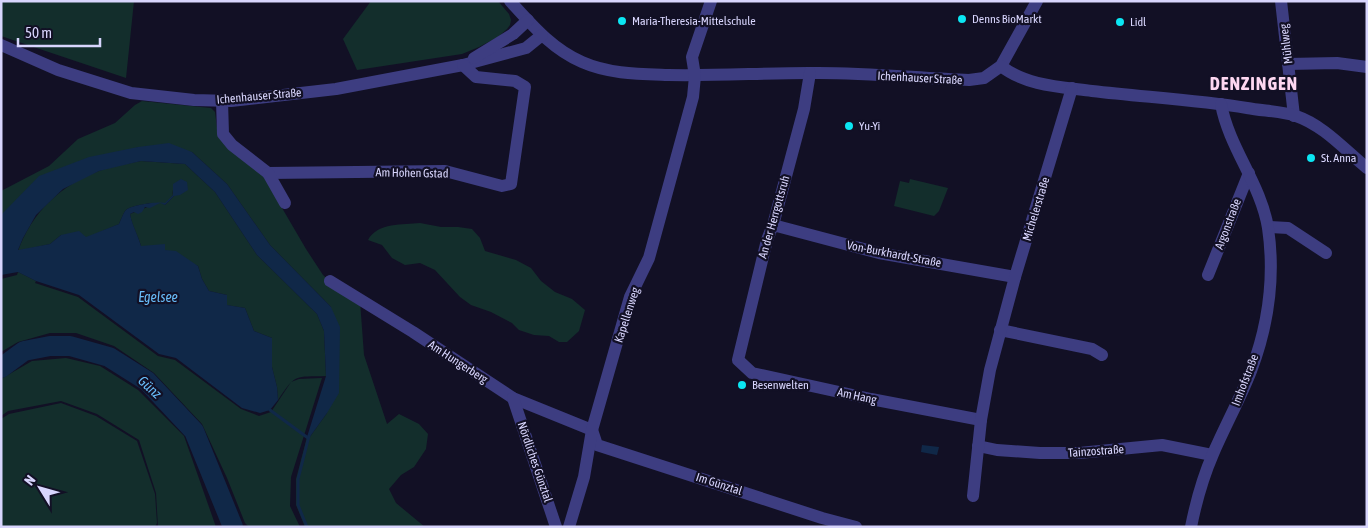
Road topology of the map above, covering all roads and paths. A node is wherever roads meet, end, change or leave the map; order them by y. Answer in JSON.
{"nodes":[{"id":1,"x":510,"y":1,"type":"edge"},
{"id":2,"x":711,"y":1,"type":"edge"},
{"id":3,"x":1037,"y":1,"type":"edge"},
{"id":4,"x":1285,"y":5,"type":"edge"},
{"id":5,"x":528,"y":20,"type":"junction"},
{"id":6,"x":542,"y":35,"type":"junction"},
{"id":7,"x":1,"y":44,"type":"edge"},
{"id":8,"x":1288,"y":64,"type":"junction"},
{"id":9,"x":463,"y":65,"type":"junction"},
{"id":10,"x":1001,"y":66,"type":"junction"},
{"id":11,"x":1367,"y":67,"type":"edge"},
{"id":12,"x":810,"y":73,"type":"junction"},
{"id":13,"x":695,"y":76,"type":"junction"},
{"id":14,"x":1072,"y":88,"type":"junction"},
{"id":15,"x":222,"y":101,"type":"junction"},
{"id":16,"x":1221,"y":104,"type":"junction"},
{"id":17,"x":1294,"y":116,"type":"junction"},
{"id":18,"x":1367,"y":168,"type":"edge"},
{"id":19,"x":268,"y":173,"type":"junction"},
{"id":20,"x":1249,"y":173,"type":"junction"},
{"id":21,"x":285,"y":203,"type":"dead end"},
{"id":22,"x":773,"y":225,"type":"junction"},
{"id":23,"x":1268,"y":227,"type":"junction"},
{"id":24,"x":1326,"y":253,"type":"dead end"},
{"id":25,"x":1208,"y":275,"type":"dead end"},
{"id":26,"x":1015,"y":276,"type":"junction"},
{"id":27,"x":330,"y":281,"type":"dead end"},
{"id":28,"x":1000,"y":330,"type":"junction"},
{"id":29,"x":1102,"y":355,"type":"dead end"},
{"id":30,"x":738,"y":360,"type":"joint"},
{"id":31,"x":512,"y":398,"type":"junction"},
{"id":32,"x":981,"y":420,"type":"junction"},
{"id":33,"x":592,"y":430,"type":"junction"},
{"id":34,"x":978,"y":446,"type":"junction"},
{"id":35,"x":1212,"y":455,"type":"junction"},
{"id":36,"x":973,"y":496,"type":"dead end"},
{"id":37,"x":556,"y":527,"type":"edge"},
{"id":38,"x":569,"y":527,"type":"edge"},
{"id":39,"x":856,"y":527,"type":"edge"},
{"id":40,"x":1191,"y":527,"type":"edge"}],
"edges":[{"from":1,"to":5,"type":"street"},
{"from":2,"to":13,"type":"street","name":"Kapellenweg"},
{"from":3,"to":10,"type":"street"},
{"from":4,"to":8,"type":"street","name":"Mühlweg"},
{"from":5,"to":6,"type":"street"},
{"from":5,"to":9,"type":"street","name":"Ichenhauser Straße"},
{"from":6,"to":9,"type":"street","name":"Ichenhauser Straße"},
{"from":6,"to":13,"type":"street","name":"Ichenhauser Straße"},
{"from":7,"to":15,"type":"street","name":"Ichenhauser Straße"},
{"from":8,"to":11,"type":"street"},
{"from":8,"to":17,"type":"street","name":"Mühlweg"},
{"from":9,"to":15,"type":"street","name":"Ichenhauser Straße"},
{"from":9,"to":19,"type":"street","name":"Am Hohen Gstad"},
{"from":10,"to":12,"type":"street","name":"Ichenhauser Straße"},
{"from":10,"to":14,"type":"street"},
{"from":12,"to":13,"type":"street","name":"Ichenhauser Straße"},
{"from":12,"to":22,"type":"street","name":"An der Herrgottsruh"},
{"from":13,"to":33,"type":"street","name":"Kapellenweg"},
{"from":14,"to":16,"type":"street"},
{"from":14,"to":26,"type":"street","name":"Michelerstraße"},
{"from":15,"to":19,"type":"street"},
{"from":16,"to":17,"type":"street"},
{"from":16,"to":20,"type":"street","name":"Imhofstraße"},
{"from":17,"to":18,"type":"street"},
{"from":19,"to":21,"type":"street"},
{"from":20,"to":23,"type":"street","name":"Imhofstraße"},
{"from":20,"to":25,"type":"street","name":"Argonstraße"},
{"from":22,"to":26,"type":"street","name":"Von-Burkhardt-Straße"},
{"from":22,"to":30,"type":"street","name":"An der Herrgottsruh"},
{"from":23,"to":24,"type":"street"},
{"from":23,"to":35,"type":"street","name":"Imhofstraße"},
{"from":26,"to":28,"type":"street","name":"Michelerstraße"},
{"from":27,"to":31,"type":"street","name":"Am Hungerberg"},
{"from":28,"to":29,"type":"street"},
{"from":28,"to":32,"type":"street","name":"Michelerstraße"},
{"from":30,"to":32,"type":"street","name":"Am Hang"},
{"from":31,"to":33,"type":"street","name":"Am Hungerberg"},
{"from":31,"to":37,"type":"street","name":"Nördliches Günztal"},
{"from":32,"to":34,"type":"street","name":"Michelerstraße"},
{"from":33,"to":38,"type":"street","name":"Kapellenweg"},
{"from":33,"to":39,"type":"street","name":"Im Günztal"},
{"from":34,"to":35,"type":"street","name":"Tainzostraße"},
{"from":34,"to":36,"type":"street","name":"Michelerstraße"},
{"from":35,"to":40,"type":"street","name":"Imhofstraße"}]}
